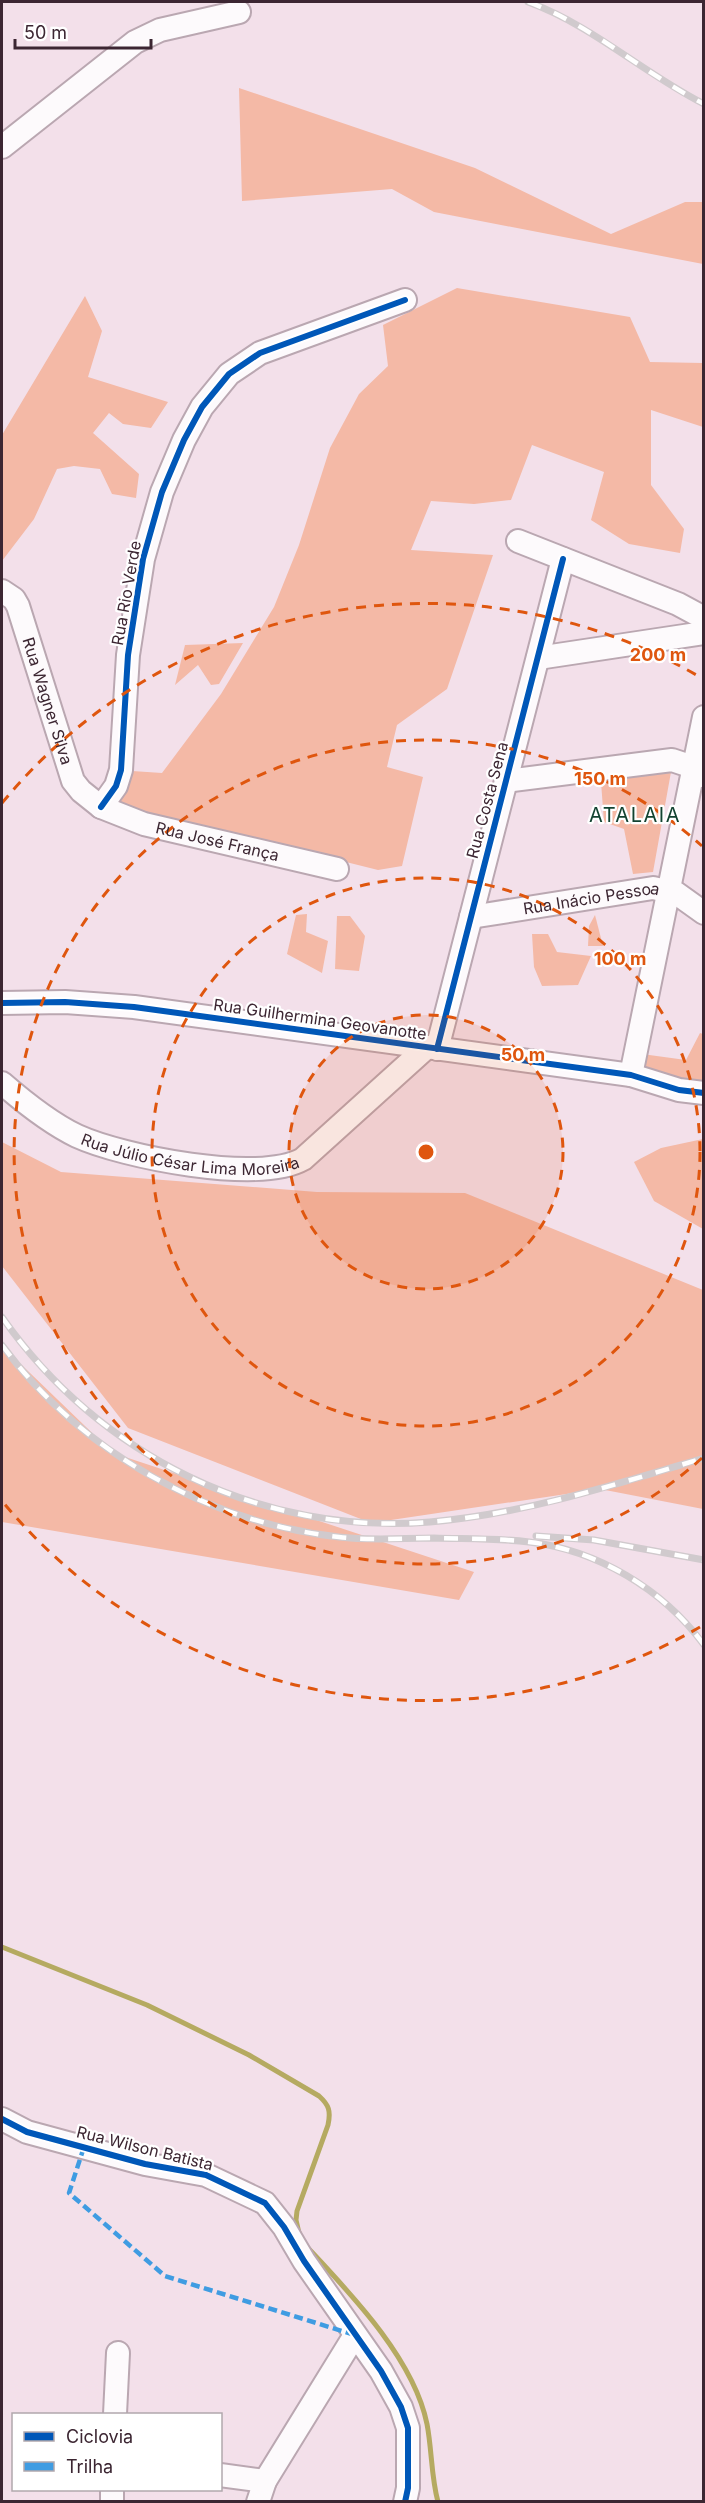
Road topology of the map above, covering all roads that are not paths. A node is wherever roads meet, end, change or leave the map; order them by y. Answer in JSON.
{"nodes":[{"id":1,"x":240,"y":12,"type":"dead end"},
{"id":2,"x":2,"y":147,"type":"edge"},
{"id":3,"x":405,"y":300,"type":"dead end"},
{"id":4,"x":518,"y":541,"type":"dead end"},
{"id":5,"x":563,"y":559,"type":"junction"},
{"id":6,"x":2,"y":591,"type":"edge"},
{"id":7,"x":704,"y":618,"type":"edge"},
{"id":8,"x":704,"y":633,"type":"edge"},
{"id":9,"x":538,"y":658,"type":"junction"},
{"id":10,"x":704,"y":717,"type":"edge"},
{"id":11,"x":698,"y":773,"type":"edge"},
{"id":12,"x":506,"y":781,"type":"junction"},
{"id":13,"x":101,"y":807,"type":"junction"},
{"id":14,"x":337,"y":869,"type":"dead end"},
{"id":15,"x":668,"y":890,"type":"junction"},
{"id":16,"x":704,"y":914,"type":"edge"},
{"id":17,"x":471,"y":917,"type":"junction"},
{"id":18,"x":2,"y":1003,"type":"edge"},
{"id":19,"x":432,"y":1048,"type":"junction"},
{"id":20,"x":631,"y":1075,"type":"junction"},
{"id":21,"x":2,"y":1083,"type":"edge"},
{"id":22,"x":704,"y":1093,"type":"edge"},
{"id":23,"x":2,"y":2119,"type":"edge"},
{"id":24,"x":355,"y":2335,"type":"junction"},
{"id":25,"x":118,"y":2353,"type":"dead end"},
{"id":26,"x":115,"y":2413,"type":"edge"},
{"id":27,"x":222,"y":2476,"type":"edge"},
{"id":28,"x":261,"y":2491,"type":"edge"},
{"id":29,"x":405,"y":2502,"type":"edge"}],
"edges":[{"from":1,"to":2,"type":"street"},
{"from":3,"to":13,"type":"street","name":"Rua Rio Verde"},
{"from":4,"to":5,"type":"street"},
{"from":5,"to":7,"type":"street"},
{"from":5,"to":9,"type":"street","name":"Rua Costa Sena"},
{"from":6,"to":13,"type":"street","name":"Rua Wagner Silva"},
{"from":8,"to":9,"type":"street"},
{"from":9,"to":12,"type":"street","name":"Rua Costa Sena"},
{"from":10,"to":11,"type":"street"},
{"from":11,"to":12,"type":"street"},
{"from":11,"to":15,"type":"street"},
{"from":12,"to":17,"type":"street","name":"Rua Costa Sena"},
{"from":13,"to":14,"type":"street","name":"Rua José França"},
{"from":15,"to":16,"type":"street","name":"Rua Inácio Pessoa"},
{"from":15,"to":17,"type":"street","name":"Rua Inácio Pessoa"},
{"from":15,"to":20,"type":"street"},
{"from":17,"to":19,"type":"street","name":"Rua Costa Sena"},
{"from":18,"to":19,"type":"street","name":"Rua Guilhermina Geovanotte"},
{"from":19,"to":20,"type":"street","name":"Rua Guilhermina Geovanotte"},
{"from":19,"to":21,"type":"street","name":"Rua Júlio César Lima Moreira"},
{"from":20,"to":22,"type":"street","name":"Rua Guilhermina Geovanotte"},
{"from":23,"to":24,"type":"street","name":"Rua Wilson Batista"},
{"from":24,"to":28,"type":"street"},
{"from":24,"to":29,"type":"street","name":"Rua Wilson Batista"},
{"from":25,"to":26,"type":"street"},
{"from":27,"to":28,"type":"street"}]}
